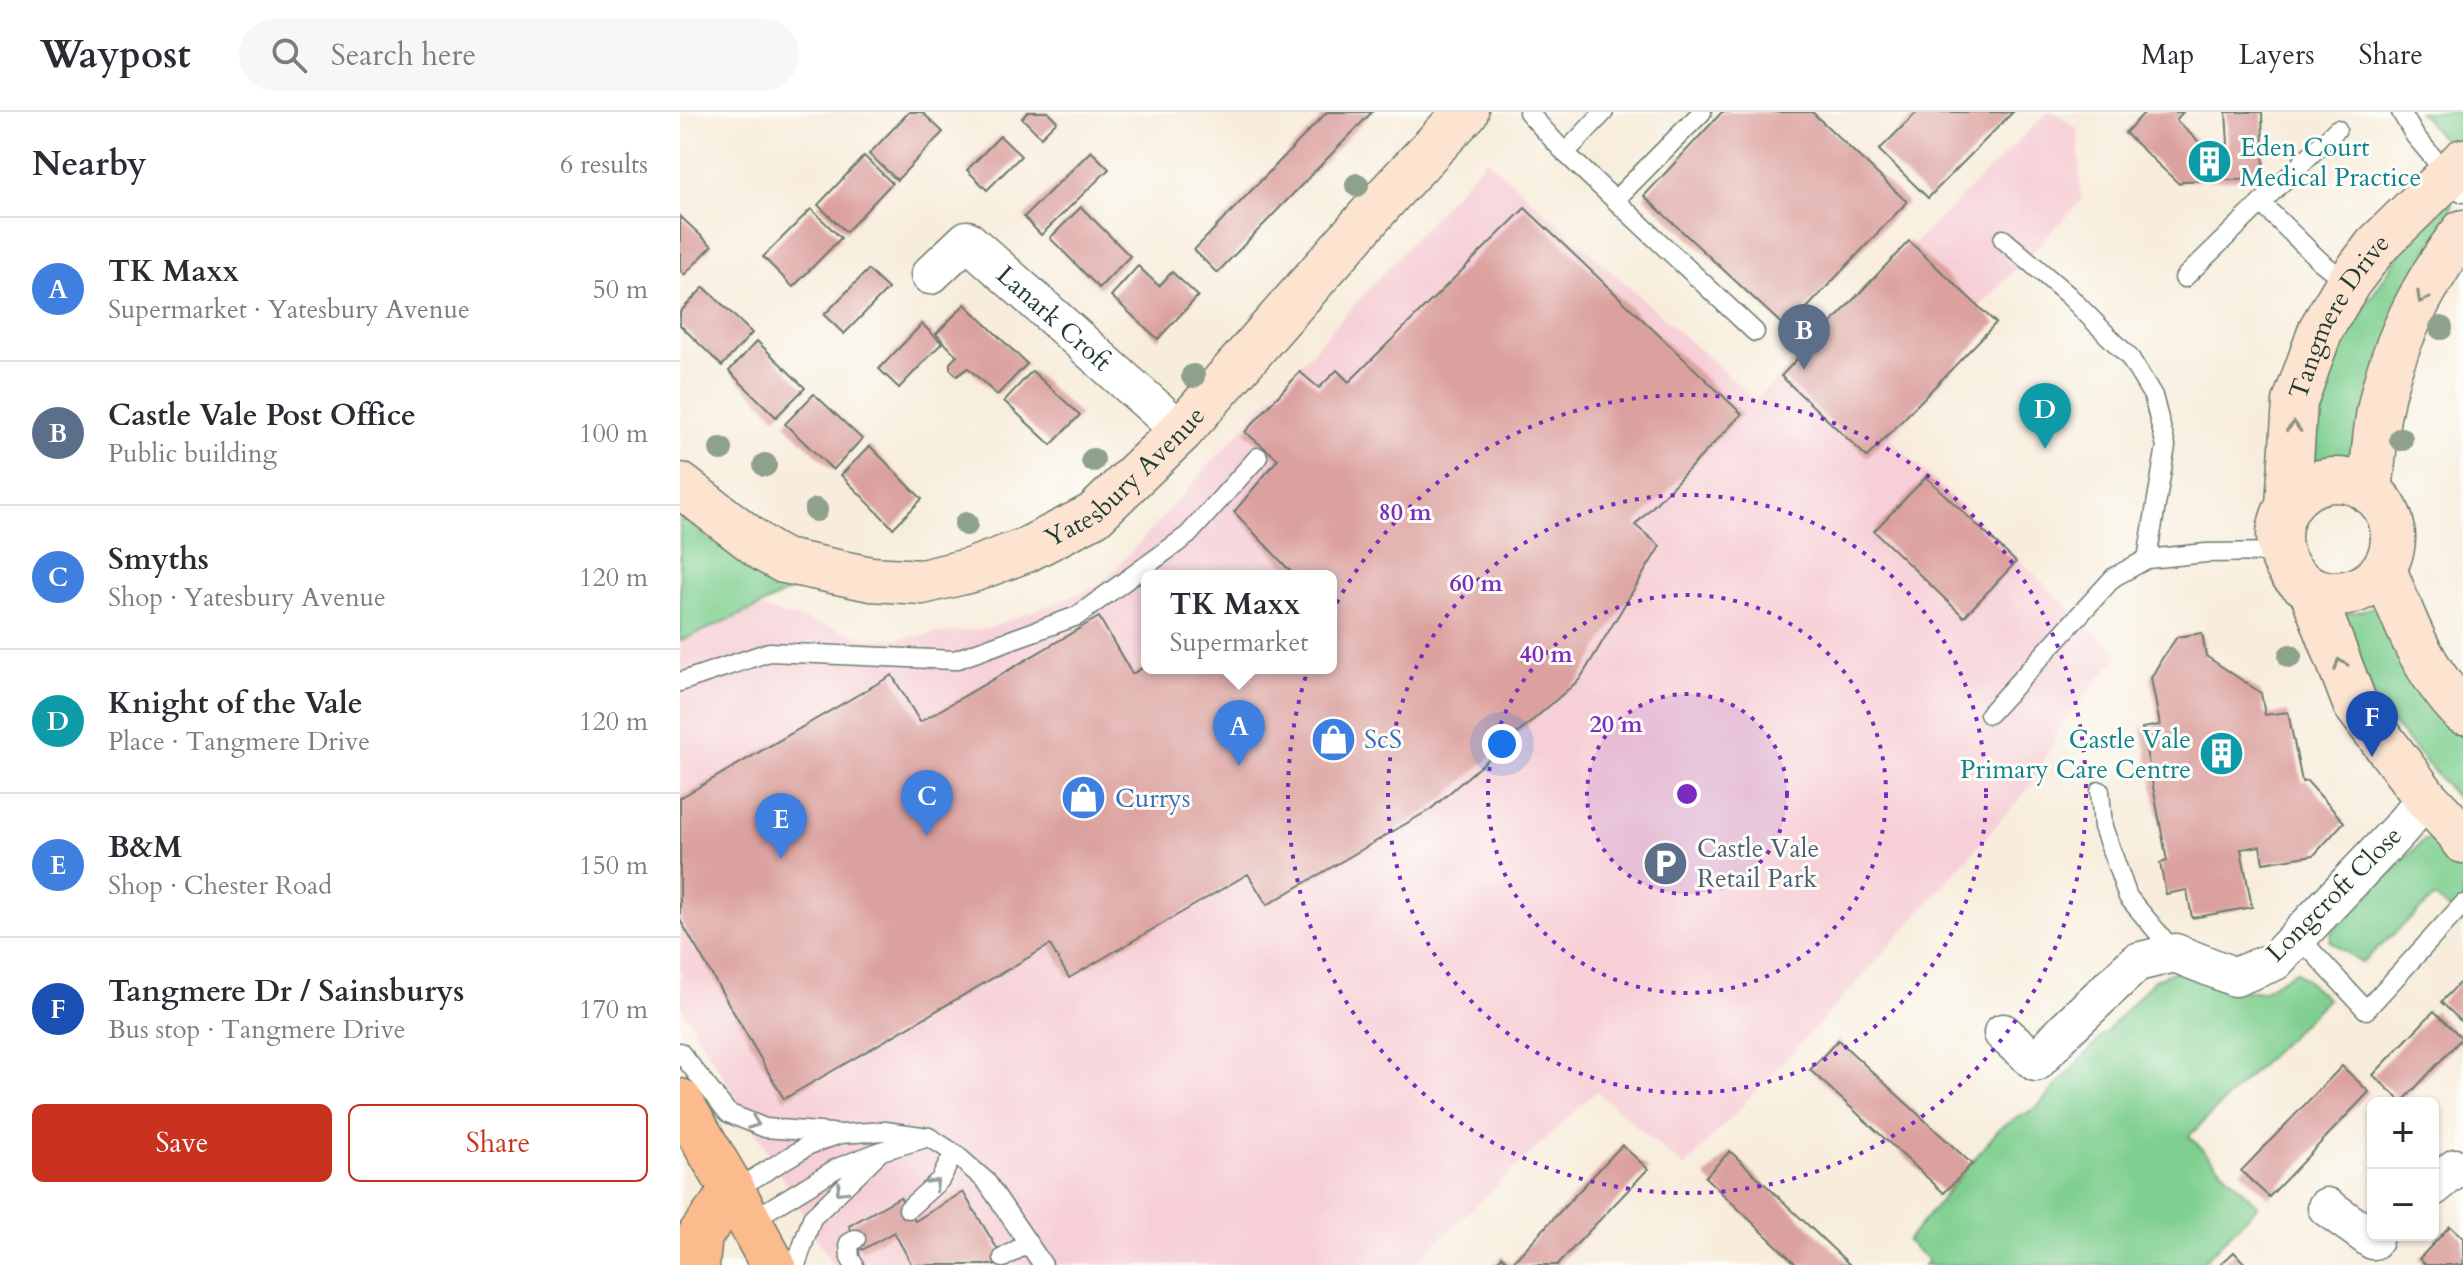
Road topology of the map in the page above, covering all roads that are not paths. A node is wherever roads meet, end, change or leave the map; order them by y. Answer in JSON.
{"nodes":[{"id":1,"x":1466,"y":112,"type":"edge"},
{"id":2,"x":1528,"y":112,"type":"edge"},
{"id":3,"x":1604,"y":112,"type":"edge"},
{"id":4,"x":1702,"y":112,"type":"edge"},
{"id":5,"x":2401,"y":112,"type":"edge"},
{"id":6,"x":2337,"y":129,"type":"dead end"},
{"id":7,"x":1565,"y":153,"type":"junction"},
{"id":8,"x":2458,"y":176,"type":"edge"},
{"id":9,"x":1615,"y":200,"type":"junction"},
{"id":10,"x":2261,"y":203,"type":"junction"},
{"id":11,"x":2463,"y":232,"type":"edge"},
{"id":12,"x":2003,"y":239,"type":"dead end"},
{"id":13,"x":930,"y":275,"type":"dead end"},
{"id":14,"x":2184,"y":278,"type":"dead end"},
{"id":15,"x":2348,"y":283,"type":"junction"},
{"id":16,"x":1755,"y":332,"type":"dead end"},
{"id":17,"x":1181,"y":431,"type":"junction"},
{"id":18,"x":1258,"y":457,"type":"dead end"},
{"id":19,"x":680,"y":485,"type":"edge"},
{"id":20,"x":2370,"y":492,"type":"junction"},
{"id":21,"x":2288,"y":505,"type":"junction"},
{"id":22,"x":2280,"y":552,"type":"junction"},
{"id":23,"x":2147,"y":559,"type":"junction"},
{"id":24,"x":2384,"y":569,"type":"junction"},
{"id":25,"x":2311,"y":589,"type":"junction"},
{"id":26,"x":680,"y":682,"type":"edge"},
{"id":27,"x":2463,"y":712,"type":"edge"},
{"id":28,"x":1989,"y":714,"type":"dead end"},
{"id":29,"x":2100,"y":791,"type":"dead end"},
{"id":30,"x":2426,"y":798,"type":"junction"},
{"id":31,"x":2463,"y":841,"type":"edge"},
{"id":32,"x":2463,"y":904,"type":"edge"},
{"id":33,"x":2298,"y":936,"type":"junction"},
{"id":34,"x":2175,"y":953,"type":"junction"},
{"id":35,"x":2003,"y":1033,"type":"dead end"},
{"id":36,"x":680,"y":1052,"type":"edge"},
{"id":37,"x":680,"y":1101,"type":"edge"},
{"id":38,"x":840,"y":1134,"type":"junction"},
{"id":39,"x":929,"y":1137,"type":"junction"},
{"id":40,"x":881,"y":1151,"type":"junction"},
{"id":41,"x":954,"y":1153,"type":"junction"},
{"id":42,"x":2463,"y":1169,"type":"edge"},
{"id":43,"x":2439,"y":1182,"type":"edge"},
{"id":44,"x":742,"y":1206,"type":"junction"},
{"id":45,"x":2327,"y":1207,"type":"dead end"},
{"id":46,"x":908,"y":1209,"type":"dead end"},
{"id":47,"x":856,"y":1239,"type":"dead end"},
{"id":48,"x":1028,"y":1243,"type":"junction"},
{"id":49,"x":692,"y":1246,"type":"edge"},
{"id":50,"x":2375,"y":1247,"type":"edge"},
{"id":51,"x":1003,"y":1258,"type":"dead end"},
{"id":52,"x":773,"y":1265,"type":"edge"},
{"id":53,"x":796,"y":1265,"type":"edge"},
{"id":54,"x":854,"y":1265,"type":"edge"},
{"id":55,"x":1043,"y":1265,"type":"edge"}],
"edges":[{"from":1,"to":17,"type":"street","name":"Yatesbury Avenue"},
{"from":2,"to":7,"type":"lane"},
{"from":3,"to":7,"type":"lane"},
{"from":4,"to":9,"type":"lane"},
{"from":5,"to":8,"type":"lane"},
{"from":6,"to":10,"type":"lane"},
{"from":7,"to":9,"type":"lane"},
{"from":8,"to":15,"type":"street","name":"Tangmere Drive"},
{"from":9,"to":16,"type":"lane"},
{"from":10,"to":14,"type":"lane"},
{"from":10,"to":15,"type":"lane"},
{"from":11,"to":20,"type":"street","one_way":true},
{"from":12,"to":23,"type":"lane"},
{"from":13,"to":17,"type":"street","name":"Lanark Croft"},
{"from":21,"to":15,"type":"street","name":"Tangmere Drive","one_way":true},
{"from":17,"to":19,"type":"street","name":"Yatesbury Avenue"},
{"from":18,"to":26,"type":"lane"},
{"from":20,"to":21,"type":"street"},
{"from":20,"to":24,"type":"street"},
{"from":21,"to":22,"type":"street"},
{"from":22,"to":23,"type":"lane"},
{"from":22,"to":25,"type":"street"},
{"from":23,"to":28,"type":"lane"},
{"from":24,"to":25,"type":"street"},
{"from":24,"to":27,"type":"street"},
{"from":30,"to":25,"type":"street","one_way":true},
{"from":29,"to":34,"type":"lane"},
{"from":30,"to":31,"type":"street"},
{"from":30,"to":33,"type":"street","name":"Longcroft Close"},
{"from":32,"to":33,"type":"lane"},
{"from":33,"to":34,"type":"street","name":"Longcroft Close"},
{"from":34,"to":35,"type":"street"},
{"from":36,"to":38,"type":"lane","one_way":true},
{"from":37,"to":44,"type":"highway"},
{"from":38,"to":39,"type":"lane"},
{"from":38,"to":44,"type":"lane"},
{"from":39,"to":40,"type":"lane"},
{"from":39,"to":41,"type":"lane"},
{"from":40,"to":44,"type":"lane"},
{"from":40,"to":53,"type":"lane","one_way":true},
{"from":46,"to":41,"type":"lane","one_way":true},
{"from":41,"to":48,"type":"lane"},
{"from":42,"to":43,"type":"street"},
{"from":44,"to":49,"type":"highway"},
{"from":44,"to":52,"type":"highway"},
{"from":45,"to":50,"type":"street"},
{"from":47,"to":54,"type":"lane"},
{"from":48,"to":51,"type":"lane"},
{"from":48,"to":55,"type":"lane"}]}
